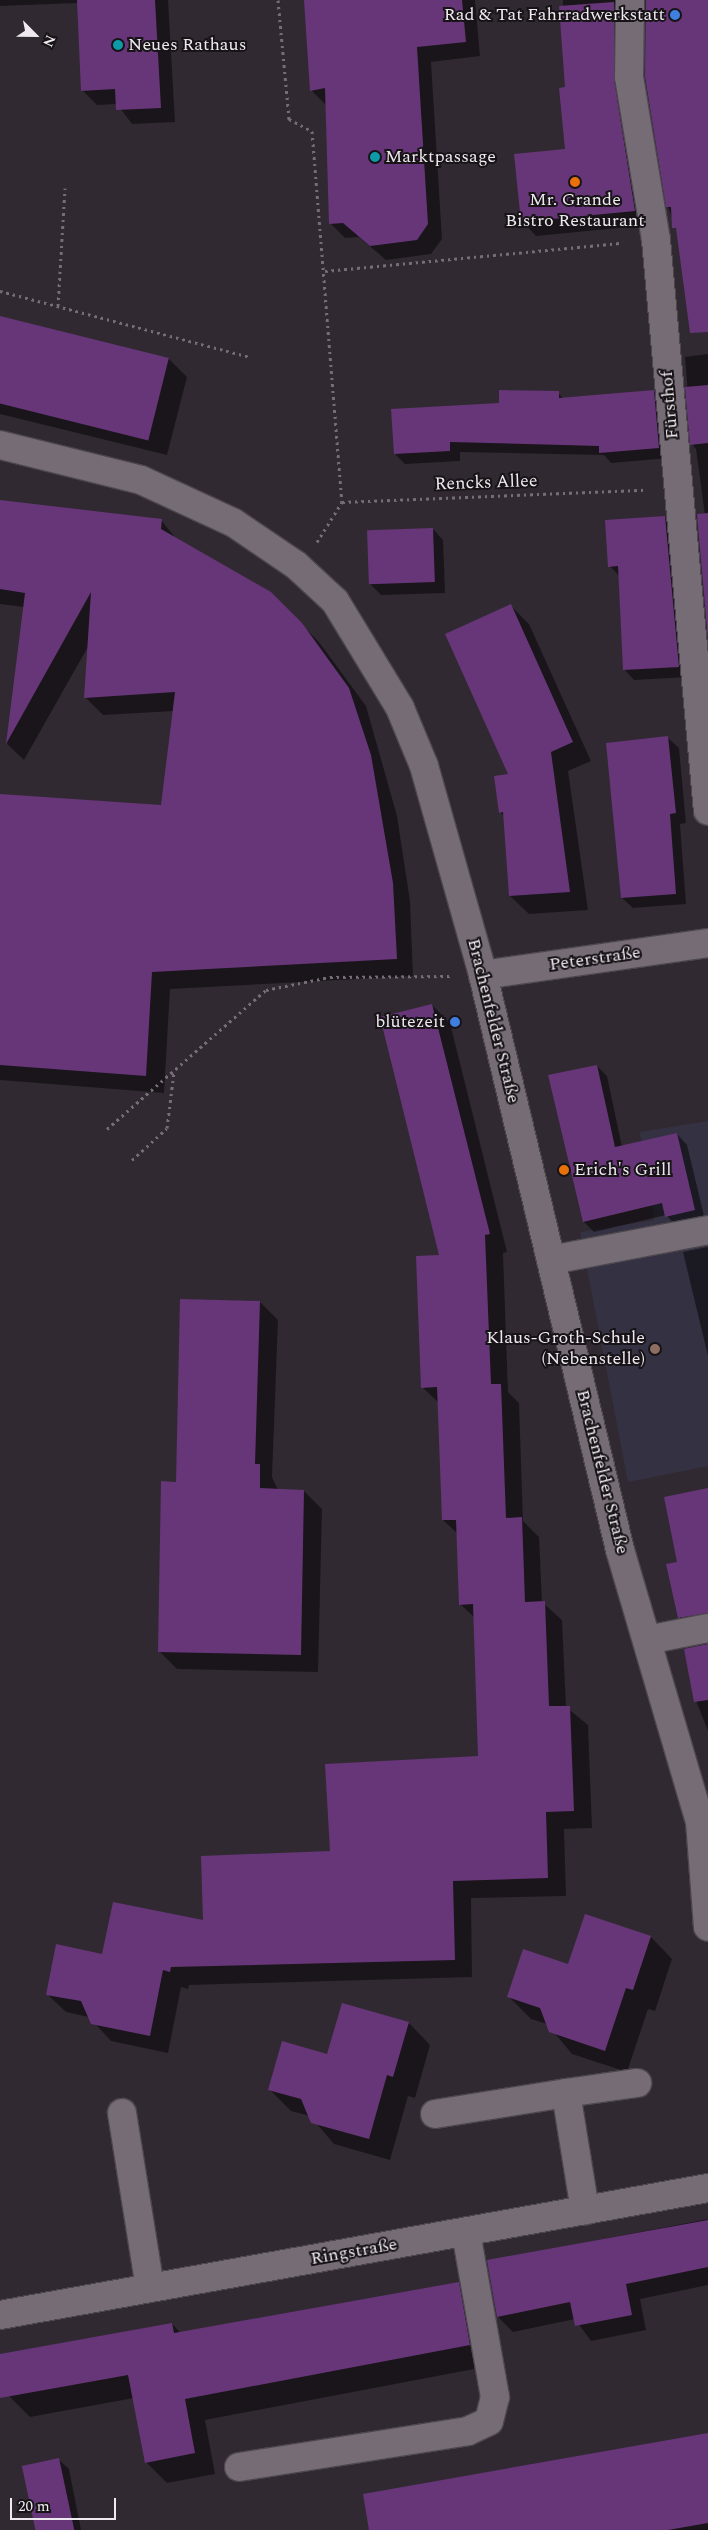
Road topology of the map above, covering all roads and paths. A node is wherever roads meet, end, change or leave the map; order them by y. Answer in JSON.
{"nodes":[{"id":1,"x":278,"y":0,"type":"edge"},
{"id":2,"x":630,"y":0,"type":"edge"},
{"id":3,"x":65,"y":188,"type":"dead end"},
{"id":4,"x":656,"y":240,"type":"junction"},
{"id":5,"x":325,"y":272,"type":"junction"},
{"id":6,"x":0,"y":291,"type":"edge"},
{"id":7,"x":58,"y":306,"type":"junction"},
{"id":8,"x":248,"y":357,"type":"dead end"},
{"id":9,"x":0,"y":445,"type":"edge"},
{"id":10,"x":678,"y":488,"type":"junction"},
{"id":11,"x":342,"y":502,"type":"junction"},
{"id":12,"x":296,"y":564,"type":"junction"},
{"id":13,"x":708,"y":811,"type":"edge"},
{"id":14,"x":708,"y":943,"type":"edge"},
{"id":15,"x":483,"y":976,"type":"junction"},
{"id":16,"x":174,"y":1071,"type":"junction"},
{"id":17,"x":107,"y":1129,"type":"dead end"},
{"id":18,"x":132,"y":1160,"type":"dead end"},
{"id":19,"x":708,"y":1230,"type":"edge"},
{"id":20,"x":551,"y":1260,"type":"junction"},
{"id":21,"x":708,"y":1628,"type":"edge"},
{"id":22,"x":647,"y":1640,"type":"junction"},
{"id":23,"x":704,"y":1828,"type":"edge"},
{"id":24,"x":708,"y":1926,"type":"edge"},
{"id":25,"x":637,"y":2083,"type":"dead end"},
{"id":26,"x":566,"y":2093,"type":"junction"},
{"id":27,"x":122,"y":2113,"type":"dead end"},
{"id":28,"x":435,"y":2114,"type":"dead end"},
{"id":29,"x":708,"y":2188,"type":"edge"},
{"id":30,"x":585,"y":2210,"type":"junction"},
{"id":31,"x":466,"y":2232,"type":"junction"},
{"id":32,"x":150,"y":2288,"type":"junction"},
{"id":33,"x":0,"y":2315,"type":"edge"},
{"id":34,"x":239,"y":2467,"type":"dead end"}],
"edges":[{"from":1,"to":5,"type":"path"},
{"from":2,"to":4,"type":"street","name":"Fürsthof"},
{"from":3,"to":7,"type":"path"},
{"from":4,"to":5,"type":"path"},
{"from":4,"to":10,"type":"street","name":"Fürsthof"},
{"from":5,"to":11,"type":"path"},
{"from":6,"to":7,"type":"path"},
{"from":7,"to":8,"type":"path"},
{"from":9,"to":12,"type":"street","name":"Brachenfelder Straße"},
{"from":10,"to":11,"type":"path","name":"Rencks Allee"},
{"from":10,"to":13,"type":"street","name":"Fürsthof"},
{"from":11,"to":12,"type":"path"},
{"from":12,"to":15,"type":"street","name":"Brachenfelder Straße"},
{"from":14,"to":15,"type":"street","name":"Peterstraße"},
{"from":15,"to":16,"type":"path"},
{"from":15,"to":20,"type":"street","name":"Brachenfelder Straße"},
{"from":16,"to":17,"type":"path"},
{"from":16,"to":18,"type":"path"},
{"from":19,"to":20,"type":"street"},
{"from":20,"to":22,"type":"street","name":"Brachenfelder Straße"},
{"from":21,"to":22,"type":"street"},
{"from":22,"to":23,"type":"street","name":"Brachenfelder Straße"},
{"from":23,"to":24,"type":"street","name":"Brachenfelder Straße"},
{"from":25,"to":26,"type":"street"},
{"from":26,"to":28,"type":"street"},
{"from":26,"to":30,"type":"street"},
{"from":27,"to":32,"type":"street"},
{"from":29,"to":30,"type":"street","name":"Ringstraße"},
{"from":30,"to":31,"type":"street","name":"Ringstraße"},
{"from":31,"to":32,"type":"street","name":"Ringstraße"},
{"from":31,"to":34,"type":"street"},
{"from":32,"to":33,"type":"street","name":"Ringstraße"}]}
